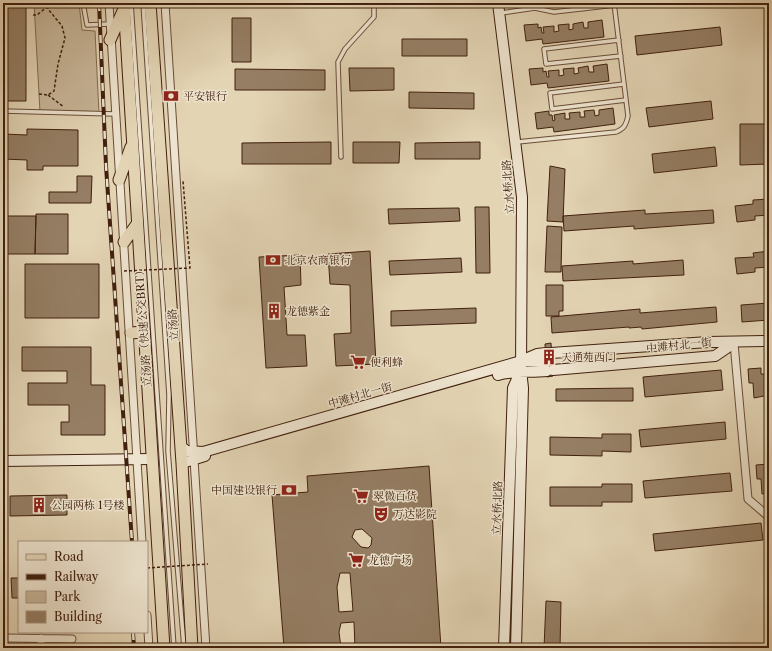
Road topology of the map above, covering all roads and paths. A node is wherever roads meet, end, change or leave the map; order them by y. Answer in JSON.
{"nodes":[{"id":1,"x":46,"y":3,"type":"edge"},
{"id":2,"x":83,"y":3,"type":"edge"},
{"id":3,"x":109,"y":3,"type":"edge"},
{"id":4,"x":144,"y":3,"type":"edge"},
{"id":5,"x":150,"y":3,"type":"edge"},
{"id":6,"x":164,"y":3,"type":"edge"},
{"id":7,"x":374,"y":3,"type":"edge"},
{"id":8,"x":498,"y":3,"type":"edge"},
{"id":9,"x":542,"y":3,"type":"edge"},
{"id":10,"x":614,"y":4,"type":"edge"},
{"id":11,"x":126,"y":5,"type":"edge"},
{"id":12,"x":47,"y":7,"type":"junction"},
{"id":13,"x":535,"y":8,"type":"junction"},
{"id":14,"x":499,"y":14,"type":"junction"},
{"id":15,"x":33,"y":15,"type":"dead end"},
{"id":16,"x":109,"y":24,"type":"junction"},
{"id":17,"x":110,"y":40,"type":"junction"},
{"id":18,"x":619,"y":40,"type":"junction"},
{"id":19,"x":621,"y":56,"type":"junction"},
{"id":20,"x":624,"y":84,"type":"junction"},
{"id":21,"x":38,"y":94,"type":"dead end"},
{"id":22,"x":626,"y":100,"type":"junction"},
{"id":23,"x":3,"y":112,"type":"edge"},
{"id":24,"x":114,"y":114,"type":"junction"},
{"id":25,"x":132,"y":142,"type":"junction"},
{"id":26,"x":516,"y":142,"type":"junction"},
{"id":27,"x":341,"y":157,"type":"dead end"},
{"id":28,"x":119,"y":180,"type":"junction"},
{"id":29,"x":183,"y":181,"type":"dead end"},
{"id":30,"x":137,"y":224,"type":"junction"},
{"id":31,"x":124,"y":242,"type":"junction"},
{"id":32,"x":124,"y":271,"type":"dead end"},
{"id":33,"x":143,"y":332,"type":"junction"},
{"id":34,"x":130,"y":333,"type":"junction"},
{"id":35,"x":769,"y":341,"type":"edge"},
{"id":36,"x":734,"y":343,"type":"junction"},
{"id":37,"x":549,"y":362,"type":"junction"},
{"id":38,"x":521,"y":366,"type":"junction"},
{"id":39,"x":181,"y":447,"type":"junction"},
{"id":40,"x":194,"y":456,"type":"junction"},
{"id":41,"x":151,"y":459,"type":"junction"},
{"id":42,"x":137,"y":460,"type":"junction"},
{"id":43,"x":3,"y":461,"type":"edge"},
{"id":44,"x":182,"y":463,"type":"junction"},
{"id":45,"x":769,"y":517,"type":"edge"},
{"id":46,"x":142,"y":541,"type":"edge"},
{"id":47,"x":208,"y":564,"type":"dead end"},
{"id":48,"x":148,"y":568,"type":"edge"},
{"id":49,"x":148,"y":632,"type":"edge"},
{"id":50,"x":8,"y":638,"type":"dead end"},
{"id":51,"x":41,"y":638,"type":"junction"},
{"id":52,"x":72,"y":639,"type":"dead end"},
{"id":53,"x":41,"y":648,"type":"edge"},
{"id":54,"x":149,"y":648,"type":"edge"},
{"id":55,"x":164,"y":648,"type":"edge"},
{"id":56,"x":174,"y":648,"type":"edge"},
{"id":57,"x":184,"y":648,"type":"edge"},
{"id":58,"x":192,"y":648,"type":"edge"},
{"id":59,"x":206,"y":648,"type":"edge"},
{"id":60,"x":504,"y":648,"type":"edge"},
{"id":61,"x":516,"y":648,"type":"edge"}],
"edges":[{"from":1,"to":12,"type":"path"},
{"from":2,"to":16,"type":"lane"},
{"from":3,"to":16,"type":"street"},
{"from":4,"to":57,"type":"lane","name":"立汤路（快速公交BRT）"},
{"from":5,"to":39,"type":"main road","name":"立汤路"},
{"from":6,"to":40,"type":"street","name":"立汤路"},
{"from":7,"to":27,"type":"lane"},
{"from":8,"to":14,"type":"street","name":"立水桥北路"},
{"from":9,"to":13,"type":"lane"},
{"from":10,"to":13,"type":"lane"},
{"from":10,"to":18,"type":"lane"},
{"from":11,"to":17,"type":"main road"},
{"from":11,"to":25,"type":"main road"},
{"from":11,"to":56,"type":"lane","name":"立汤路（快速公交BRT）"},
{"from":12,"to":15,"type":"path"},
{"from":12,"to":21,"type":"path"},
{"from":13,"to":14,"type":"lane"},
{"from":14,"to":26,"type":"street","name":"立水桥北路"},
{"from":16,"to":17,"type":"street"},
{"from":17,"to":24,"type":"street"},
{"from":18,"to":19,"type":"lane"},
{"from":18,"to":19,"type":"lane"},
{"from":19,"to":20,"type":"lane"},
{"from":20,"to":22,"type":"lane"},
{"from":20,"to":22,"type":"lane"},
{"from":22,"to":26,"type":"lane"},
{"from":23,"to":24,"type":"lane"},
{"from":24,"to":28,"type":"street"},
{"from":25,"to":28,"type":"main road"},
{"from":25,"to":30,"type":"main road"},
{"from":26,"to":38,"type":"street","name":"立水桥北路"},
{"from":28,"to":31,"type":"street"},
{"from":29,"to":32,"type":"path","bridge":true},
{"from":30,"to":31,"type":"main road"},
{"from":30,"to":33,"type":"main road"},
{"from":31,"to":34,"type":"street"},
{"from":33,"to":34,"type":"main road"},
{"from":33,"to":41,"type":"main road"},
{"from":34,"to":42,"type":"street"},
{"from":35,"to":36,"type":"street","name":"中滩村北一街"},
{"from":36,"to":37,"type":"street","name":"中滩村北一街"},
{"from":36,"to":37,"type":"street","name":"中滩村北一街"},
{"from":36,"to":45,"type":"street"},
{"from":37,"to":38,"type":"street","name":"中滩村北一街"},
{"from":37,"to":38,"type":"street"},
{"from":38,"to":40,"type":"street","name":"中滩村北一街"},
{"from":38,"to":60,"type":"street","name":"立水桥北路"},
{"from":38,"to":61,"type":"street","name":"立水桥北路"},
{"from":39,"to":40,"type":"street"},
{"from":39,"to":44,"type":"main road","name":"立汤路"},
{"from":40,"to":44,"type":"street","name":"中滩村北一街"},
{"from":40,"to":59,"type":"street","name":"立汤路"},
{"from":41,"to":42,"type":"street"},
{"from":41,"to":55,"type":"main road"},
{"from":42,"to":43,"type":"street"},
{"from":42,"to":46,"type":"street"},
{"from":44,"to":58,"type":"main road","name":"立汤路"},
{"from":47,"to":48,"type":"path","bridge":true},
{"from":49,"to":54,"type":"street"},
{"from":50,"to":51,"type":"street"},
{"from":51,"to":52,"type":"street"},
{"from":51,"to":53,"type":"street"}]}
